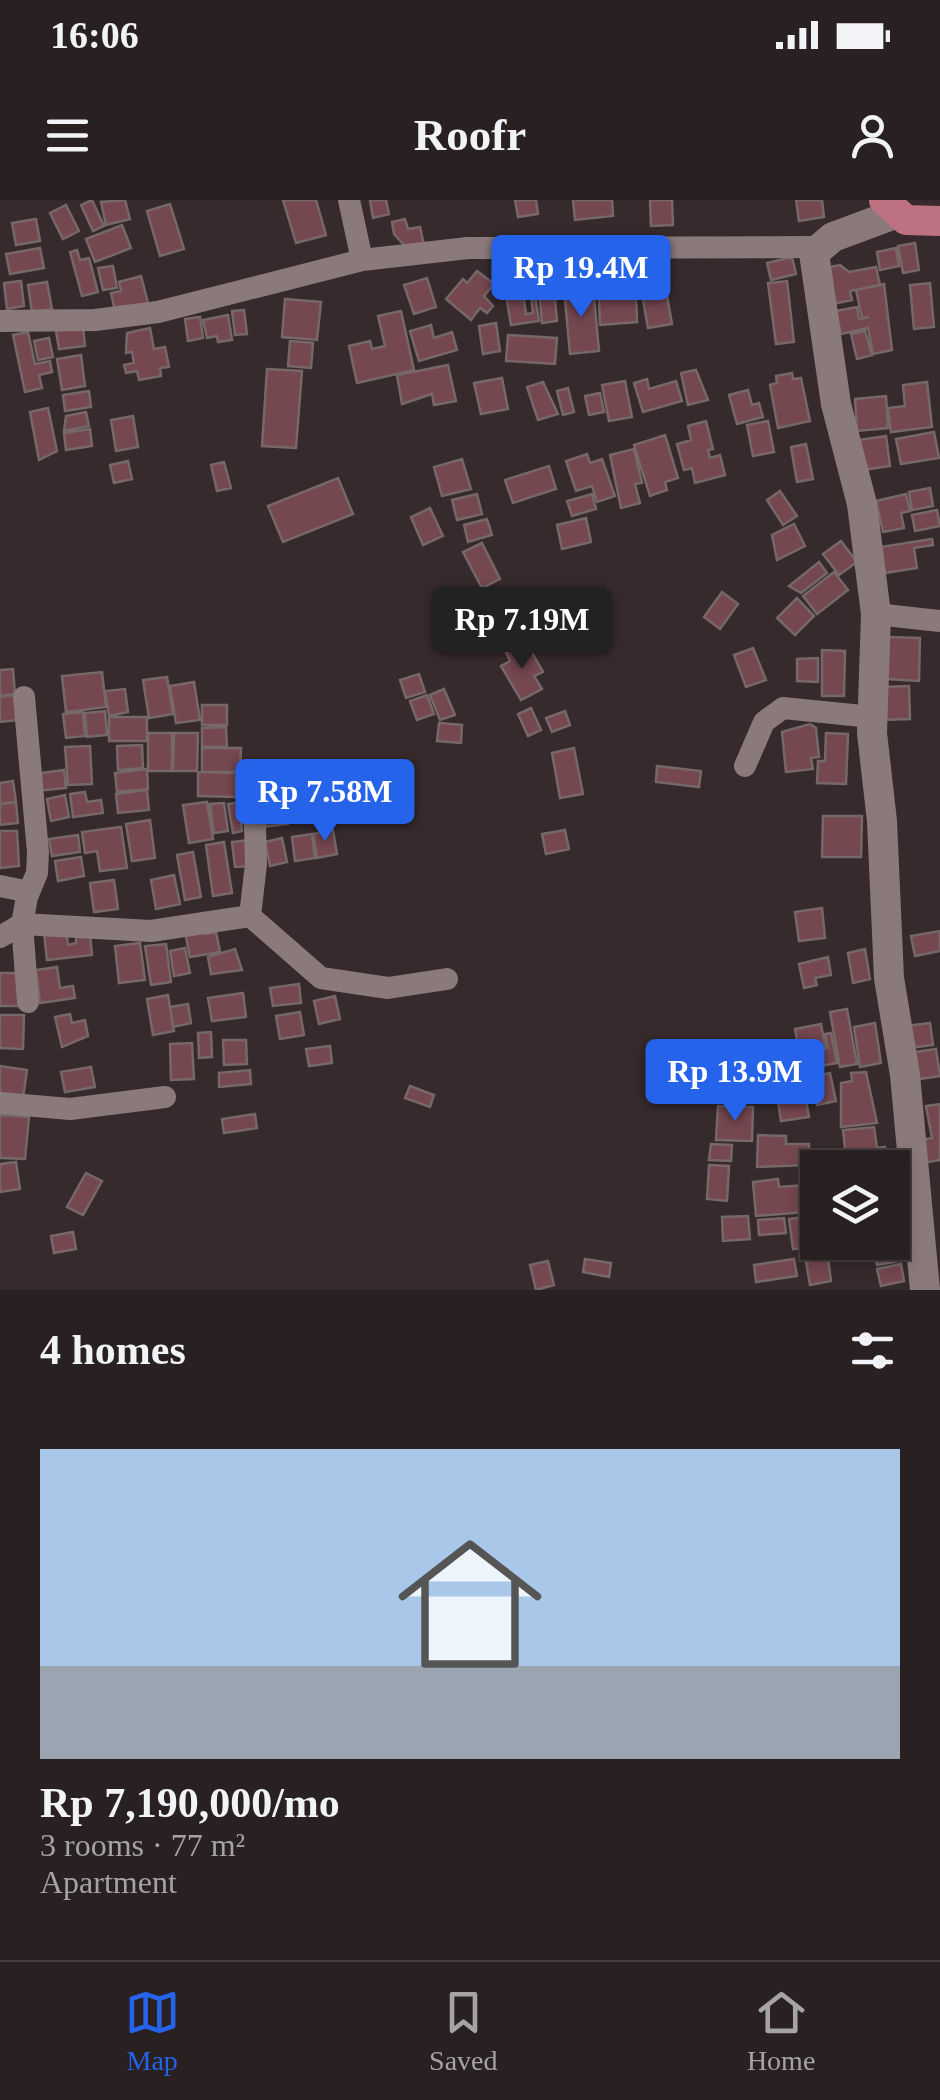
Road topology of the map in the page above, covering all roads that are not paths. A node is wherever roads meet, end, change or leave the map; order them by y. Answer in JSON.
{"nodes":[{"id":1,"x":350,"y":200,"type":"edge"},
{"id":2,"x":890,"y":207,"type":"edge"},
{"id":3,"x":940,"y":220,"type":"edge"},
{"id":4,"x":816,"y":247,"type":"junction"},
{"id":5,"x":362,"y":260,"type":"junction"},
{"id":6,"x":0,"y":320,"type":"edge"},
{"id":7,"x":876,"y":614,"type":"junction"},
{"id":8,"x":940,"y":622,"type":"edge"},
{"id":9,"x":24,"y":698,"type":"dead end"},
{"id":10,"x":872,"y":717,"type":"junction"},
{"id":11,"x":745,"y":766,"type":"dead end"},
{"id":12,"x":254,"y":826,"type":"dead end"},
{"id":13,"x":0,"y":886,"type":"edge"},
{"id":14,"x":27,"y":897,"type":"junction"},
{"id":15,"x":250,"y":916,"type":"junction"},
{"id":16,"x":22,"y":924,"type":"junction"},
{"id":17,"x":0,"y":938,"type":"edge"},
{"id":18,"x":447,"y":980,"type":"dead end"},
{"id":19,"x":28,"y":1002,"type":"dead end"},
{"id":20,"x":164,"y":1096,"type":"dead end"},
{"id":21,"x":0,"y":1103,"type":"edge"},
{"id":22,"x":926,"y":1290,"type":"edge"}],
"edges":[{"from":1,"to":5,"type":"street"},
{"from":2,"to":3,"type":"main road"},
{"from":2,"to":4,"type":"street"},
{"from":4,"to":5,"type":"street"},
{"from":4,"to":7,"type":"street"},
{"from":5,"to":6,"type":"street"},
{"from":7,"to":8,"type":"street"},
{"from":7,"to":10,"type":"street"},
{"from":9,"to":14,"type":"street"},
{"from":10,"to":11,"type":"street"},
{"from":10,"to":22,"type":"street"},
{"from":12,"to":15,"type":"street"},
{"from":13,"to":14,"type":"street"},
{"from":14,"to":16,"type":"street"},
{"from":15,"to":16,"type":"street"},
{"from":15,"to":18,"type":"street"},
{"from":16,"to":17,"type":"street"},
{"from":16,"to":19,"type":"street"},
{"from":20,"to":21,"type":"street"}]}
